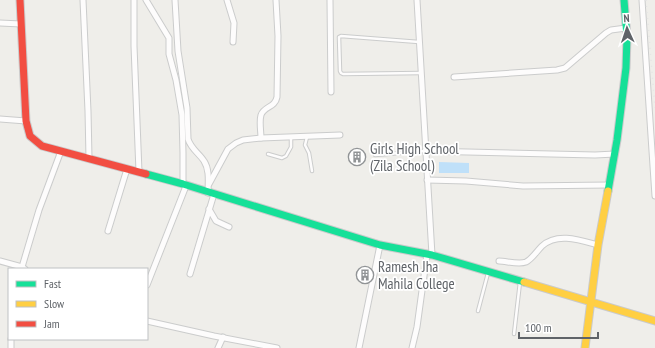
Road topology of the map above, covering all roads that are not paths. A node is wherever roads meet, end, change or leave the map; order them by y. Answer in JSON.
{"nodes":[{"id":1,"x":20,"y":0,"type":"edge"},
{"id":2,"x":83,"y":0,"type":"edge"},
{"id":3,"x":134,"y":0,"type":"edge"},
{"id":4,"x":146,"y":0,"type":"edge"},
{"id":5,"x":175,"y":0,"type":"edge"},
{"id":6,"x":227,"y":0,"type":"edge"},
{"id":7,"x":276,"y":0,"type":"edge"},
{"id":8,"x":330,"y":0,"type":"edge"},
{"id":9,"x":417,"y":0,"type":"edge"},
{"id":10,"x":624,"y":0,"type":"edge"},
{"id":11,"x":642,"y":0,"type":"edge"},
{"id":12,"x":0,"y":22,"type":"edge"},
{"id":13,"x":21,"y":24,"type":"junction"},
{"id":14,"x":626,"y":28,"type":"junction"},
{"id":15,"x":233,"y":42,"type":"dead end"},
{"id":16,"x":420,"y":42,"type":"junction"},
{"id":17,"x":421,"y":73,"type":"junction"},
{"id":18,"x":454,"y":77,"type":"dead end"},
{"id":19,"x":331,"y":92,"type":"dead end"},
{"id":20,"x":0,"y":118,"type":"edge"},
{"id":21,"x":26,"y":121,"type":"junction"},
{"id":22,"x":340,"y":135,"type":"dead end"},
{"id":23,"x":307,"y":136,"type":"junction"},
{"id":24,"x":291,"y":137,"type":"junction"},
{"id":25,"x":261,"y":138,"type":"junction"},
{"id":26,"x":61,"y":151,"type":"junction"},
{"id":27,"x":425,"y":151,"type":"junction"},
{"id":28,"x":268,"y":154,"type":"dead end"},
{"id":29,"x":374,"y":154,"type":"dead end"},
{"id":30,"x":615,"y":154,"type":"junction"},
{"id":31,"x":89,"y":158,"type":"junction"},
{"id":32,"x":127,"y":169,"type":"junction"},
{"id":33,"x":312,"y":171,"type":"dead end"},
{"id":34,"x":139,"y":172,"type":"junction"},
{"id":35,"x":427,"y":180,"type":"junction"},
{"id":36,"x":184,"y":185,"type":"junction"},
{"id":37,"x":609,"y":185,"type":"junction"},
{"id":38,"x":210,"y":191,"type":"junction"},
{"id":39,"x":655,"y":196,"type":"edge"},
{"id":40,"x":209,"y":209,"type":"junction"},
{"id":41,"x":229,"y":227,"type":"dead end"},
{"id":42,"x":108,"y":230,"type":"dead end"},
{"id":43,"x":380,"y":245,"type":"junction"},
{"id":44,"x":598,"y":245,"type":"junction"},
{"id":45,"x":430,"y":255,"type":"junction"},
{"id":46,"x":498,"y":261,"type":"dead end"},
{"id":47,"x":0,"y":262,"type":"edge"},
{"id":48,"x":24,"y":268,"type":"edge"},
{"id":49,"x":488,"y":272,"type":"junction"},
{"id":50,"x":190,"y":274,"type":"dead end"},
{"id":51,"x":148,"y":282,"type":"edge"},
{"id":52,"x":520,"y":282,"type":"junction"},
{"id":53,"x":590,"y":302,"type":"junction"},
{"id":54,"x":478,"y":311,"type":"dead end"},
{"id":55,"x":148,"y":320,"type":"edge"},
{"id":56,"x":655,"y":321,"type":"edge"},
{"id":57,"x":514,"y":334,"type":"dead end"},
{"id":58,"x":223,"y":337,"type":"junction"},
{"id":59,"x":218,"y":348,"type":"edge"},
{"id":60,"x":278,"y":348,"type":"edge"},
{"id":61,"x":359,"y":348,"type":"edge"},
{"id":62,"x":412,"y":348,"type":"edge"},
{"id":63,"x":585,"y":348,"type":"edge"}],
"edges":[{"from":1,"to":13,"type":"street"},
{"from":2,"to":31,"type":"street"},
{"from":3,"to":34,"type":"street"},
{"from":4,"to":36,"type":"street"},
{"from":5,"to":38,"type":"street"},
{"from":6,"to":15,"type":"street"},
{"from":7,"to":25,"type":"street"},
{"from":8,"to":19,"type":"street"},
{"from":9,"to":16,"type":"street"},
{"from":10,"to":14,"type":"street"},
{"from":11,"to":39,"type":"street"},
{"from":12,"to":13,"type":"street"},
{"from":13,"to":21,"type":"street"},
{"from":14,"to":18,"type":"street"},
{"from":14,"to":30,"type":"street"},
{"from":16,"to":17,"type":"street"},
{"from":16,"to":17,"type":"lane"},
{"from":17,"to":27,"type":"street"},
{"from":20,"to":21,"type":"street"},
{"from":21,"to":26,"type":"street"},
{"from":22,"to":23,"type":"street"},
{"from":23,"to":24,"type":"street"},
{"from":23,"to":33,"type":"lane"},
{"from":24,"to":25,"type":"street"},
{"from":24,"to":28,"type":"lane"},
{"from":25,"to":38,"type":"street"},
{"from":26,"to":31,"type":"street"},
{"from":26,"to":48,"type":"street"},
{"from":27,"to":29,"type":"lane"},
{"from":27,"to":30,"type":"street"},
{"from":27,"to":35,"type":"street"},
{"from":30,"to":37,"type":"street"},
{"from":31,"to":32,"type":"street"},
{"from":32,"to":34,"type":"street"},
{"from":32,"to":42,"type":"street"},
{"from":34,"to":36,"type":"street"},
{"from":35,"to":37,"type":"street"},
{"from":35,"to":45,"type":"street"},
{"from":36,"to":38,"type":"street"},
{"from":36,"to":51,"type":"street"},
{"from":37,"to":44,"type":"street"},
{"from":38,"to":40,"type":"street"},
{"from":38,"to":43,"type":"street"},
{"from":40,"to":41,"type":"street"},
{"from":40,"to":50,"type":"street"},
{"from":43,"to":45,"type":"street"},
{"from":43,"to":61,"type":"street"},
{"from":44,"to":46,"type":"street"},
{"from":44,"to":53,"type":"street"},
{"from":45,"to":49,"type":"street"},
{"from":45,"to":62,"type":"street"},
{"from":47,"to":48,"type":"street"},
{"from":49,"to":52,"type":"street"},
{"from":49,"to":54,"type":"lane"},
{"from":52,"to":53,"type":"street"},
{"from":52,"to":57,"type":"lane"},
{"from":53,"to":56,"type":"street"},
{"from":53,"to":63,"type":"street"},
{"from":55,"to":58,"type":"street"},
{"from":58,"to":59,"type":"street"},
{"from":58,"to":60,"type":"street"}]}
